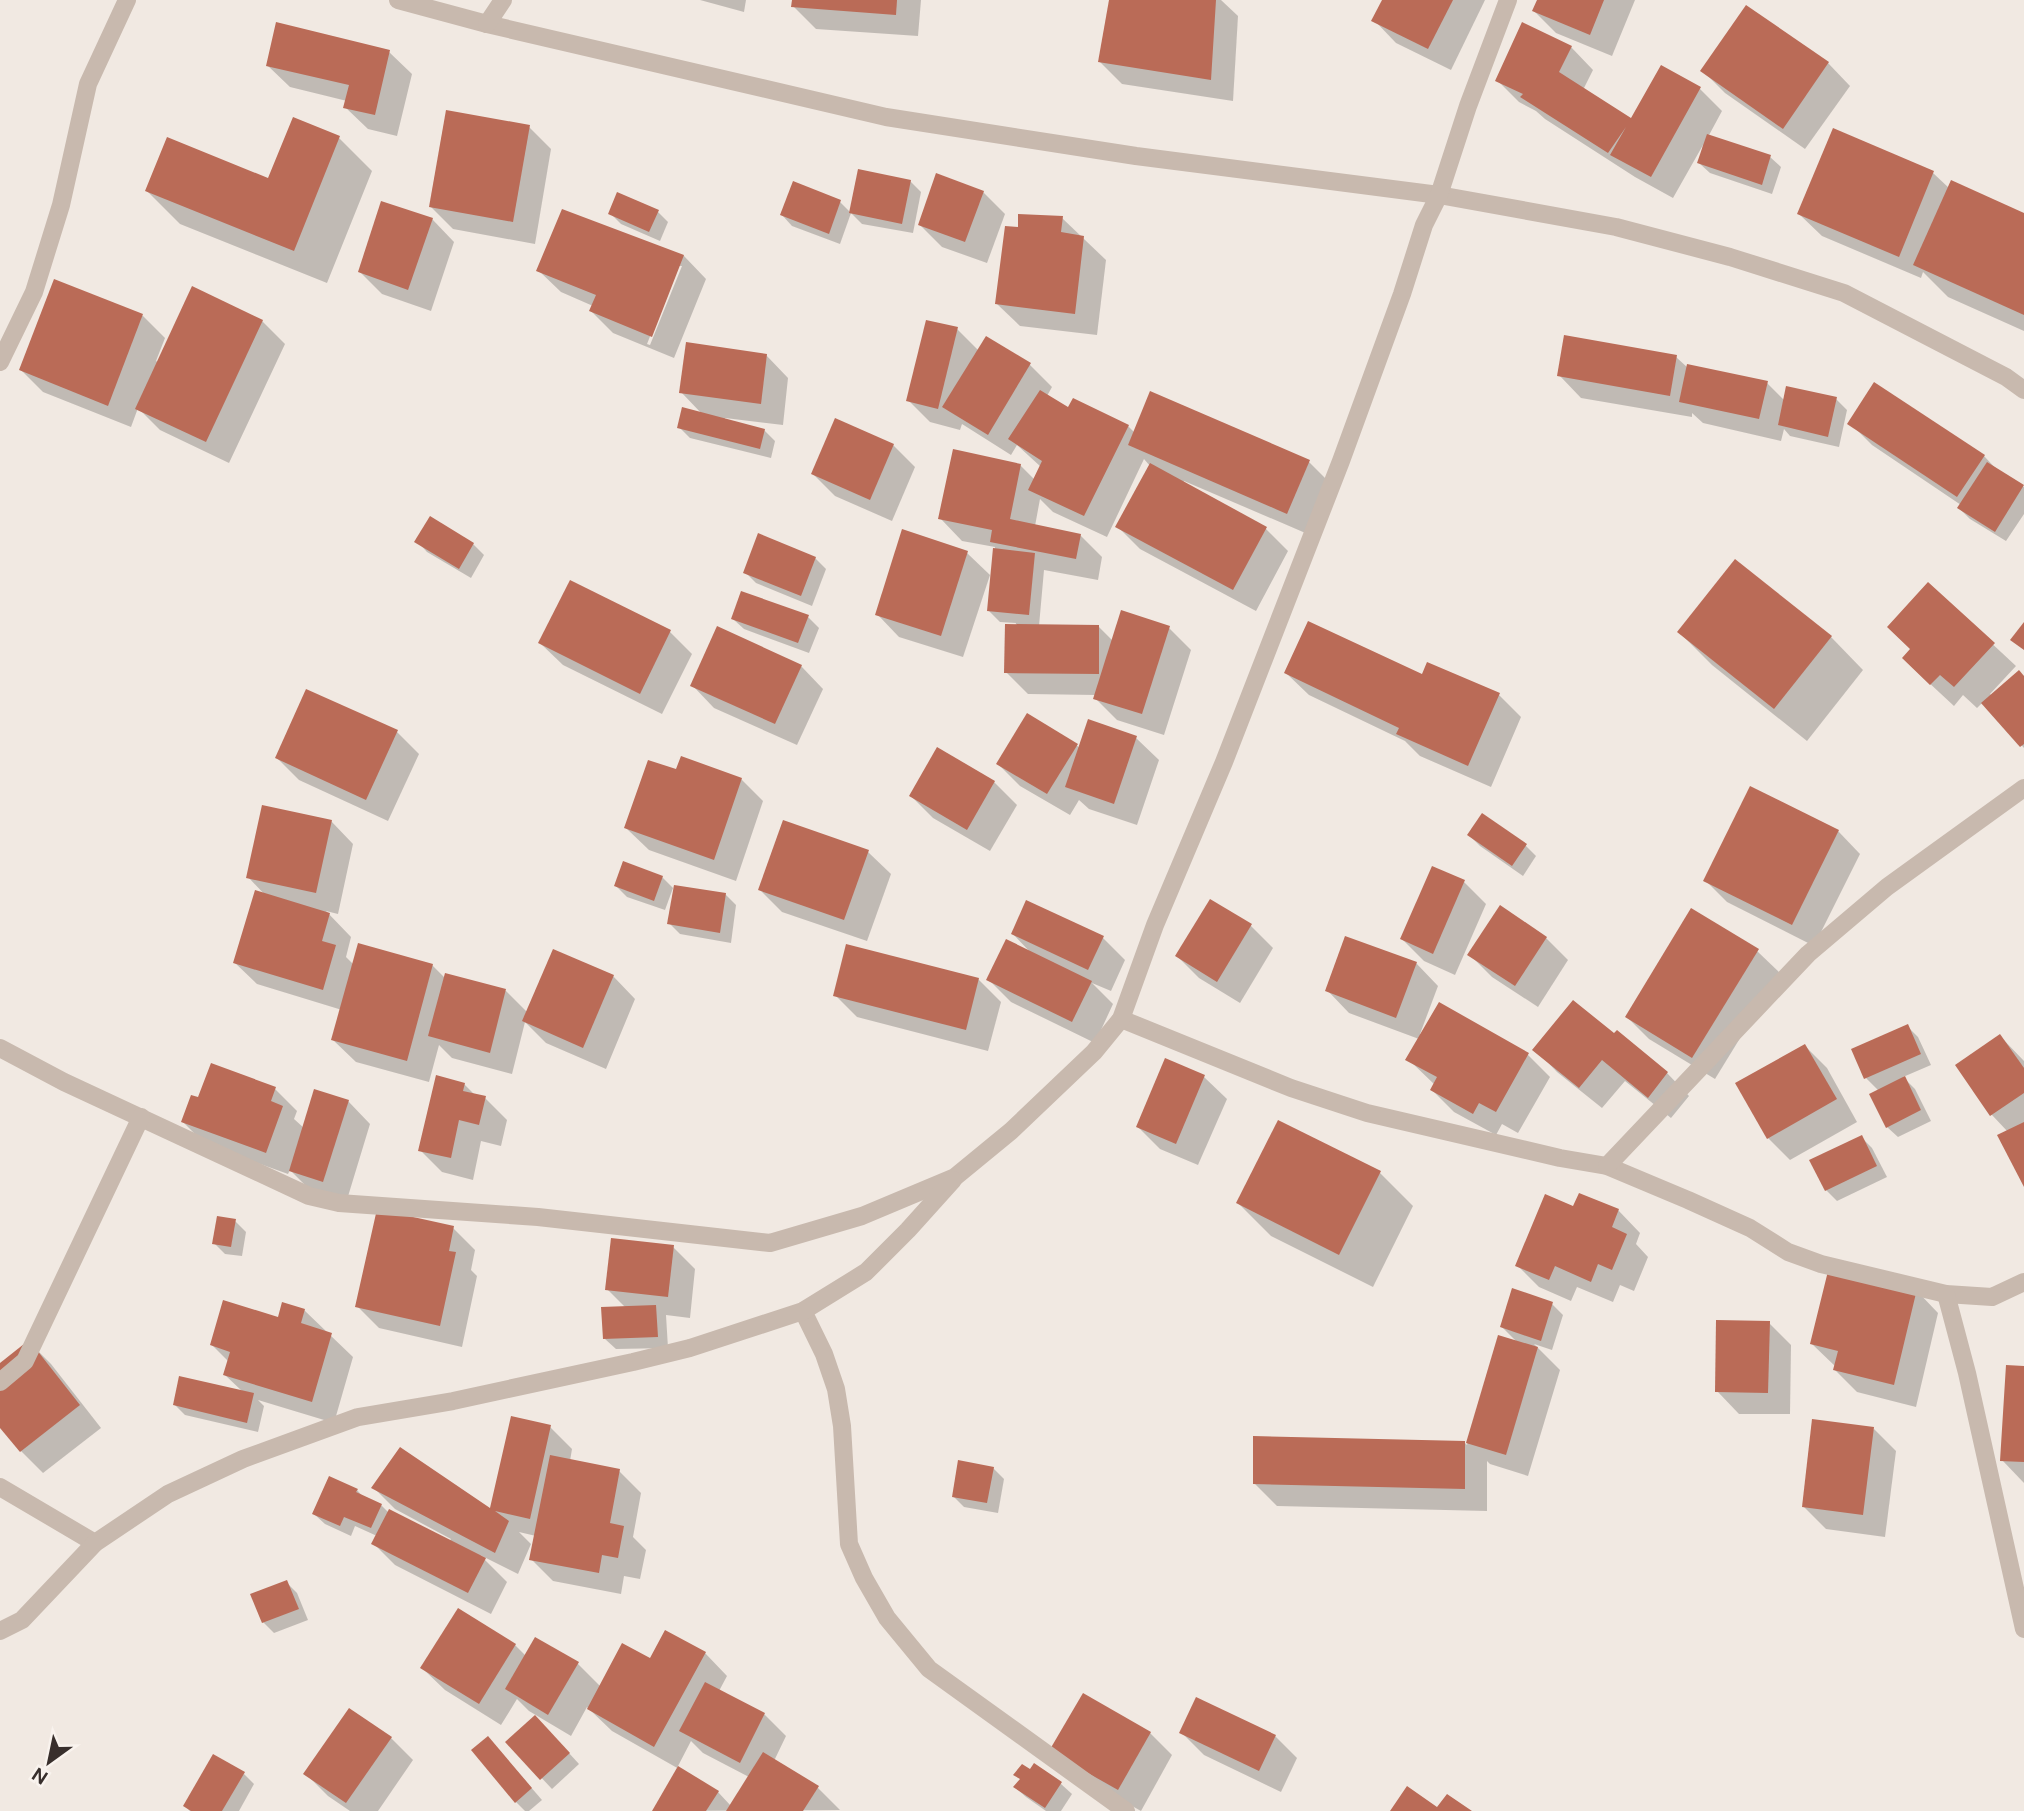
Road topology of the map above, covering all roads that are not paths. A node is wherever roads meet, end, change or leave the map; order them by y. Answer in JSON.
{"nodes":[{"id":1,"x":127,"y":0,"type":"edge"},
{"id":2,"x":398,"y":0,"type":"edge"},
{"id":3,"x":503,"y":0,"type":"edge"},
{"id":4,"x":1508,"y":0,"type":"edge"},
{"id":5,"x":487,"y":24,"type":"junction"},
{"id":6,"x":1439,"y":195,"type":"junction"},
{"id":7,"x":0,"y":362,"type":"edge"},
{"id":8,"x":2024,"y":390,"type":"edge"},
{"id":9,"x":2024,"y":788,"type":"edge"},
{"id":10,"x":1121,"y":1019,"type":"junction"},
{"id":11,"x":0,"y":1048,"type":"edge"},
{"id":12,"x":141,"y":1117,"type":"junction"},
{"id":13,"x":1607,"y":1166,"type":"junction"},
{"id":14,"x":955,"y":1177,"type":"junction"},
{"id":15,"x":2024,"y":1282,"type":"edge"},
{"id":16,"x":1946,"y":1294,"type":"junction"},
{"id":17,"x":803,"y":1311,"type":"junction"},
{"id":18,"x":0,"y":1381,"type":"edge"},
{"id":19,"x":0,"y":1487,"type":"edge"},
{"id":20,"x":95,"y":1543,"type":"junction"},
{"id":21,"x":2024,"y":1629,"type":"edge"},
{"id":22,"x":0,"y":1631,"type":"edge"},
{"id":23,"x":1126,"y":1811,"type":"edge"}],
"edges":[{"from":1,"to":7,"type":"street"},
{"from":2,"to":5,"type":"street"},
{"from":3,"to":5,"type":"street"},
{"from":4,"to":6,"type":"street"},
{"from":5,"to":6,"type":"street"},
{"from":6,"to":8,"type":"street"},
{"from":6,"to":10,"type":"street"},
{"from":9,"to":13,"type":"street"},
{"from":10,"to":13,"type":"street"},
{"from":10,"to":14,"type":"street"},
{"from":11,"to":12,"type":"street"},
{"from":12,"to":14,"type":"street"},
{"from":12,"to":18,"type":"street"},
{"from":13,"to":16,"type":"street"},
{"from":14,"to":17,"type":"street"},
{"from":15,"to":16,"type":"street"},
{"from":16,"to":21,"type":"street"},
{"from":17,"to":20,"type":"street"},
{"from":17,"to":23,"type":"street"},
{"from":19,"to":20,"type":"street"},
{"from":20,"to":22,"type":"street"}]}
